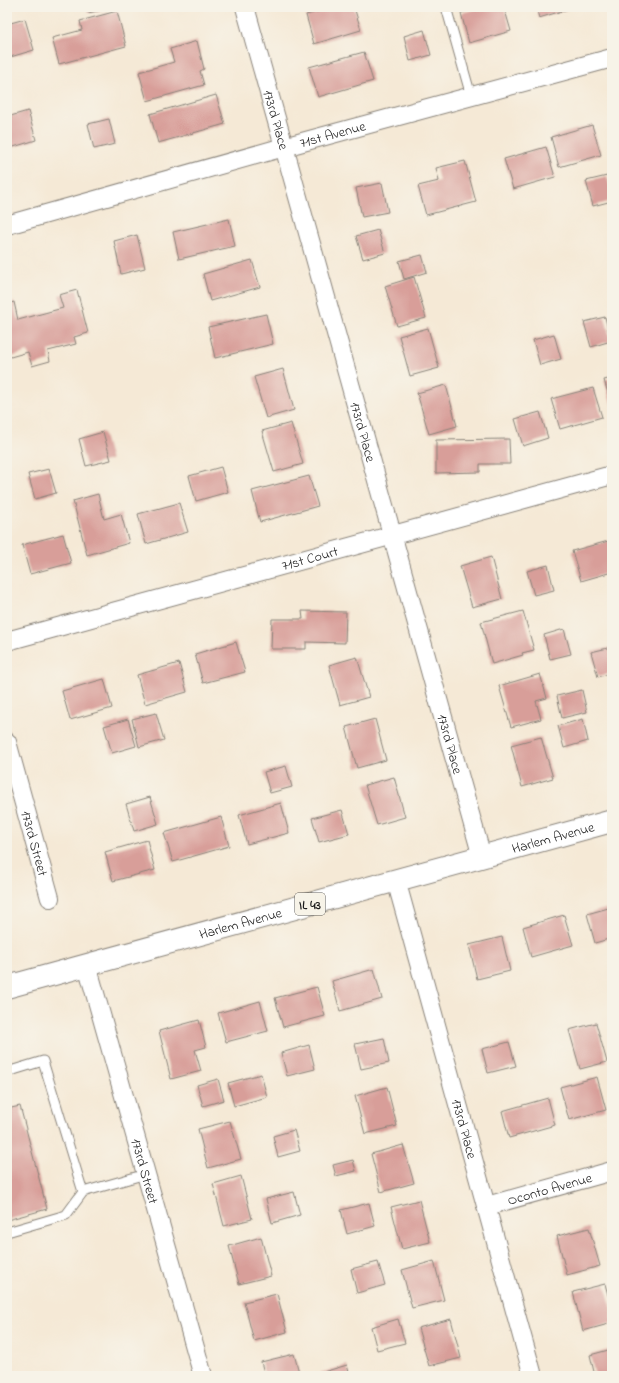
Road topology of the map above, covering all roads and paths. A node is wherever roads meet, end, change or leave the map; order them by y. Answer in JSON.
{"nodes":[{"id":1,"x":245,"y":7,"type":"edge"},
{"id":2,"x":446,"y":7,"type":"edge"},
{"id":3,"x":612,"y":58,"type":"edge"},
{"id":4,"x":470,"y":96,"type":"junction"},
{"id":5,"x":284,"y":147,"type":"junction"},
{"id":6,"x":7,"y":225,"type":"edge"},
{"id":7,"x":612,"y":475,"type":"edge"},
{"id":8,"x":392,"y":535,"type":"junction"},
{"id":9,"x":7,"y":641,"type":"edge"},
{"id":10,"x":7,"y":742,"type":"edge"},
{"id":11,"x":612,"y":821,"type":"edge"},
{"id":12,"x":482,"y":857,"type":"junction"},
{"id":13,"x":396,"y":880,"type":"junction"},
{"id":14,"x":50,"y":898,"type":"dead end"},
{"id":15,"x":87,"y":965,"type":"junction"},
{"id":16,"x":7,"y":987,"type":"edge"},
{"id":17,"x":7,"y":1072,"type":"edge"},
{"id":18,"x":612,"y":1171,"type":"edge"},
{"id":19,"x":146,"y":1174,"type":"junction"},
{"id":20,"x":83,"y":1192,"type":"junction"},
{"id":21,"x":487,"y":1206,"type":"junction"},
{"id":22,"x":7,"y":1232,"type":"edge"},
{"id":23,"x":203,"y":1376,"type":"edge"},
{"id":24,"x":533,"y":1376,"type":"edge"}],
"edges":[{"from":1,"to":5,"type":"street","name":"173rd Place"},
{"from":2,"to":4,"type":"lane"},
{"from":3,"to":4,"type":"street","name":"71st Avenue"},
{"from":4,"to":5,"type":"street","name":"71st Avenue"},
{"from":5,"to":6,"type":"street","name":"71st Avenue"},
{"from":5,"to":8,"type":"street","name":"173rd Place"},
{"from":7,"to":8,"type":"street","name":"71st Court"},
{"from":8,"to":9,"type":"street","name":"71st Court"},
{"from":8,"to":12,"type":"street","name":"173rd Place"},
{"from":10,"to":14,"type":"street","name":"173rd Street"},
{"from":11,"to":12,"type":"main road","name":"Harlem Avenue","number":"IL 43"},
{"from":12,"to":13,"type":"main road","name":"Harlem Avenue","number":"IL 43"},
{"from":13,"to":15,"type":"main road","name":"Harlem Avenue","number":"IL 43"},
{"from":13,"to":21,"type":"street","name":"173rd Place"},
{"from":15,"to":16,"type":"main road","name":"Harlem Avenue","number":"IL 43"},
{"from":15,"to":19,"type":"street","name":"173rd Street"},
{"from":17,"to":20,"type":"lane"},
{"from":18,"to":21,"type":"street","name":"Oconto Avenue"},
{"from":19,"to":20,"type":"lane"},
{"from":19,"to":23,"type":"street","name":"173rd Street"},
{"from":20,"to":22,"type":"lane"},
{"from":21,"to":24,"type":"street","name":"173rd Place"}]}
